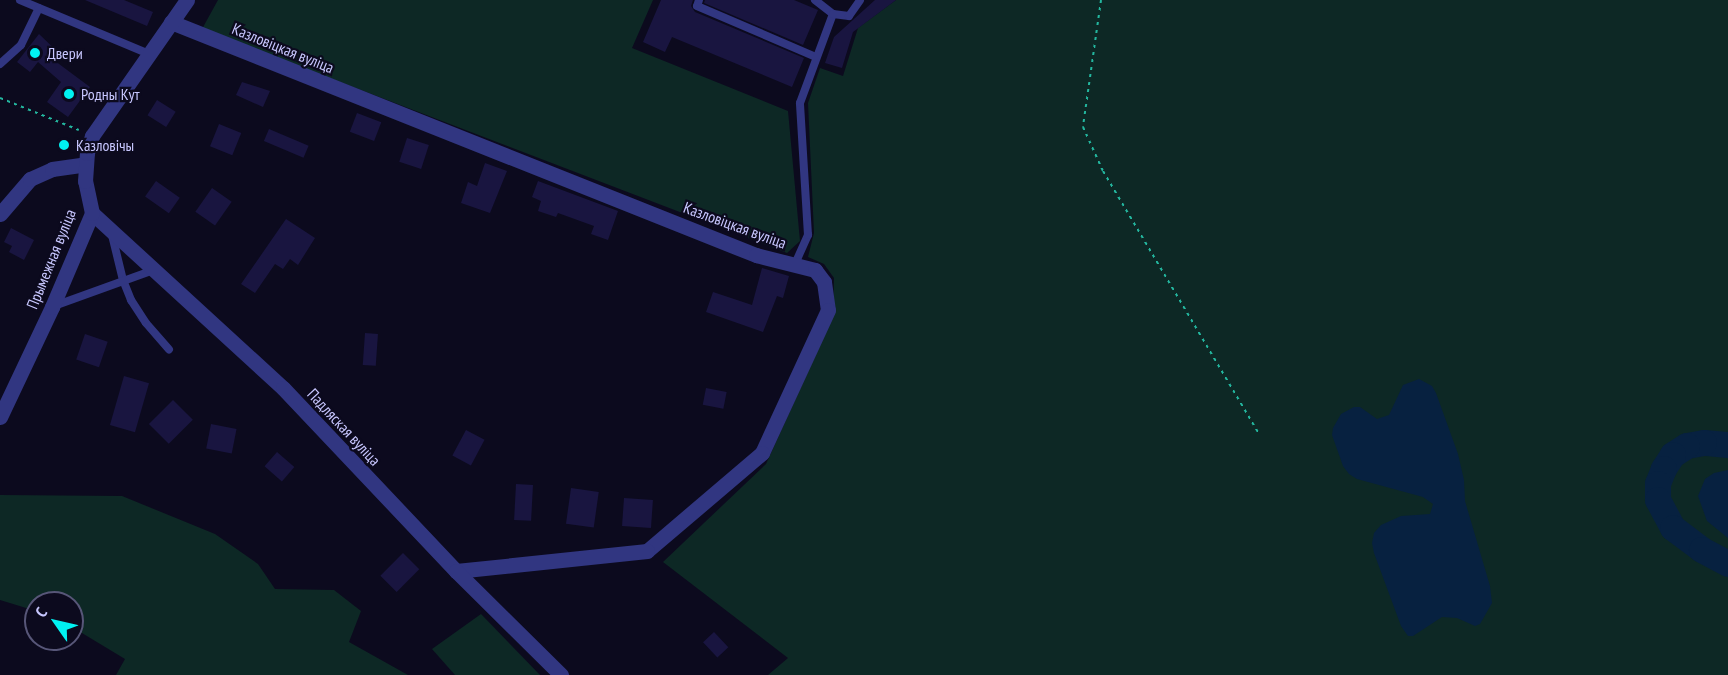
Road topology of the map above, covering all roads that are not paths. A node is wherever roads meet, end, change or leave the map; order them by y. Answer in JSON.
{"nodes":[{"id":1,"x":20,"y":0,"type":"edge"},
{"id":2,"x":187,"y":0,"type":"edge"},
{"id":3,"x":699,"y":0,"type":"edge"},
{"id":4,"x":815,"y":0,"type":"edge"},
{"id":5,"x":860,"y":0,"type":"edge"},
{"id":6,"x":39,"y":8,"type":"junction"},
{"id":7,"x":833,"y":14,"type":"junction"},
{"id":8,"x":171,"y":22,"type":"junction"},
{"id":9,"x":149,"y":54,"type":"junction"},
{"id":10,"x":816,"y":57,"type":"junction"},
{"id":11,"x":0,"y":64,"type":"edge"},
{"id":12,"x":86,"y":164,"type":"junction"},
{"id":13,"x":92,"y":213,"type":"junction"},
{"id":14,"x":0,"y":214,"type":"edge"},
{"id":15,"x":111,"y":230,"type":"junction"},
{"id":16,"x":795,"y":264,"type":"junction"},
{"id":17,"x":154,"y":270,"type":"junction"},
{"id":18,"x":123,"y":280,"type":"junction"},
{"id":19,"x":52,"y":307,"type":"junction"},
{"id":20,"x":169,"y":350,"type":"dead end"},
{"id":21,"x":0,"y":417,"type":"edge"},
{"id":22,"x":456,"y":571,"type":"junction"},
{"id":23,"x":561,"y":675,"type":"edge"}],
"edges":[{"from":1,"to":6,"type":"lane"},
{"from":2,"to":8,"type":"street","name":"Прымежная вуліца"},
{"from":3,"to":10,"type":"lane"},
{"from":4,"to":7,"type":"lane"},
{"from":5,"to":7,"type":"lane"},
{"from":6,"to":9,"type":"lane"},
{"from":6,"to":11,"type":"lane"},
{"from":7,"to":10,"type":"lane"},
{"from":8,"to":9,"type":"street","name":"Прымежная вуліца"},
{"from":8,"to":16,"type":"street","name":"Казловіцкая вуліца"},
{"from":9,"to":12,"type":"street","name":"Прымежная вуліца"},
{"from":10,"to":16,"type":"lane"},
{"from":12,"to":13,"type":"street","name":"Прымежная вуліца"},
{"from":12,"to":14,"type":"street"},
{"from":13,"to":15,"type":"street","name":"Падляская вуліца"},
{"from":13,"to":19,"type":"street","name":"Прымежная вуліца"},
{"from":15,"to":17,"type":"street","name":"Падляская вуліца"},
{"from":15,"to":18,"type":"lane"},
{"from":16,"to":22,"type":"street","name":"Казловіцкая вуліца"},
{"from":17,"to":18,"type":"lane"},
{"from":17,"to":22,"type":"street","name":"Падляская вуліца"},
{"from":18,"to":19,"type":"lane"},
{"from":18,"to":20,"type":"lane"},
{"from":19,"to":21,"type":"street","name":"Прымежная вуліца"},
{"from":22,"to":23,"type":"street","name":"Падляская вуліца"}]}
